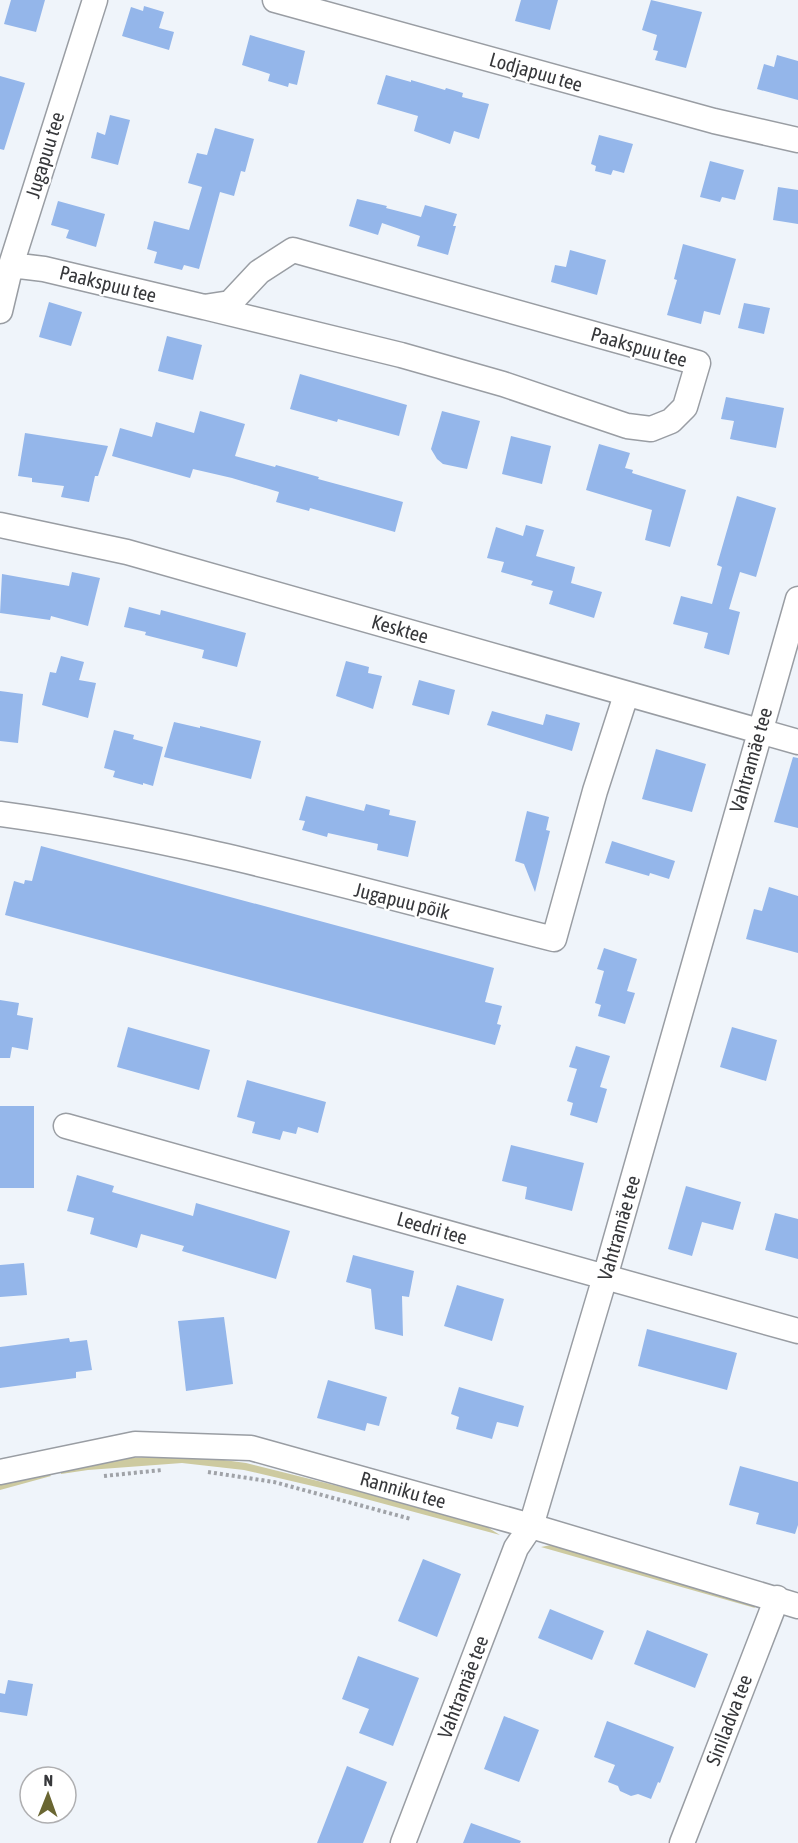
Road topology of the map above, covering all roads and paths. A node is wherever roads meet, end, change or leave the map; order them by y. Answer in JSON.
{"nodes":[{"id":1,"x":95,"y":0,"type":"edge"},
{"id":2,"x":275,"y":0,"type":"edge"},
{"id":3,"x":798,"y":140,"type":"edge"},
{"id":4,"x":11,"y":265,"type":"junction"},
{"id":5,"x":204,"y":308,"type":"junction"},
{"id":6,"x":0,"y":311,"type":"edge"},
{"id":7,"x":0,"y":525,"type":"edge"},
{"id":8,"x":798,"y":599,"type":"edge"},
{"id":9,"x":626,"y":695,"type":"junction"},
{"id":10,"x":759,"y":731,"type":"junction"},
{"id":11,"x":798,"y":742,"type":"edge"},
{"id":12,"x":0,"y":814,"type":"edge"},
{"id":13,"x":66,"y":1126,"type":"dead end"},
{"id":14,"x":605,"y":1277,"type":"junction"},
{"id":15,"x":798,"y":1331,"type":"edge"},
{"id":16,"x":171,"y":1469,"type":"dead end"},
{"id":17,"x":0,"y":1472,"type":"edge"},
{"id":18,"x":206,"y":1472,"type":"dead end"},
{"id":19,"x":102,"y":1476,"type":"dead end"},
{"id":20,"x":412,"y":1520,"type":"dead end"},
{"id":21,"x":531,"y":1526,"type":"junction"},
{"id":22,"x":787,"y":1602,"type":"edge"},
{"id":23,"x":403,"y":1843,"type":"edge"},
{"id":24,"x":682,"y":1843,"type":"edge"}],
"edges":[{"from":1,"to":4,"type":"street","name":"Jugapuu tee"},
{"from":2,"to":3,"type":"street","name":"Lodjapuu tee"},
{"from":4,"to":5,"type":"street","name":"Paakspuu tee"},
{"from":4,"to":6,"type":"street","name":"Jugapuu tee"},
{"from":5,"to":5,"type":"street","name":"Paakspuu tee"},
{"from":7,"to":9,"type":"street","name":"Kesktee"},
{"from":8,"to":10,"type":"street","name":"Vahtramäe tee"},
{"from":9,"to":10,"type":"street","name":"Kesktee"},
{"from":9,"to":12,"type":"street","name":"Jugapuu põik"},
{"from":10,"to":11,"type":"street","name":"Kesktee"},
{"from":10,"to":14,"type":"street","name":"Vahtramäe tee"},
{"from":13,"to":14,"type":"street","name":"Leedri tee"},
{"from":14,"to":15,"type":"street","name":"Leedri tee"},
{"from":14,"to":21,"type":"street","name":"Vahtramäe tee"},
{"from":16,"to":19,"type":"path"},
{"from":17,"to":21,"type":"street","name":"Ranniku tee"},
{"from":18,"to":20,"type":"path"},
{"from":21,"to":22,"type":"street","name":"Ranniku tee"},
{"from":21,"to":23,"type":"street","name":"Vahtramäe tee"},
{"from":22,"to":24,"type":"street","name":"Siniladva tee"}]}
